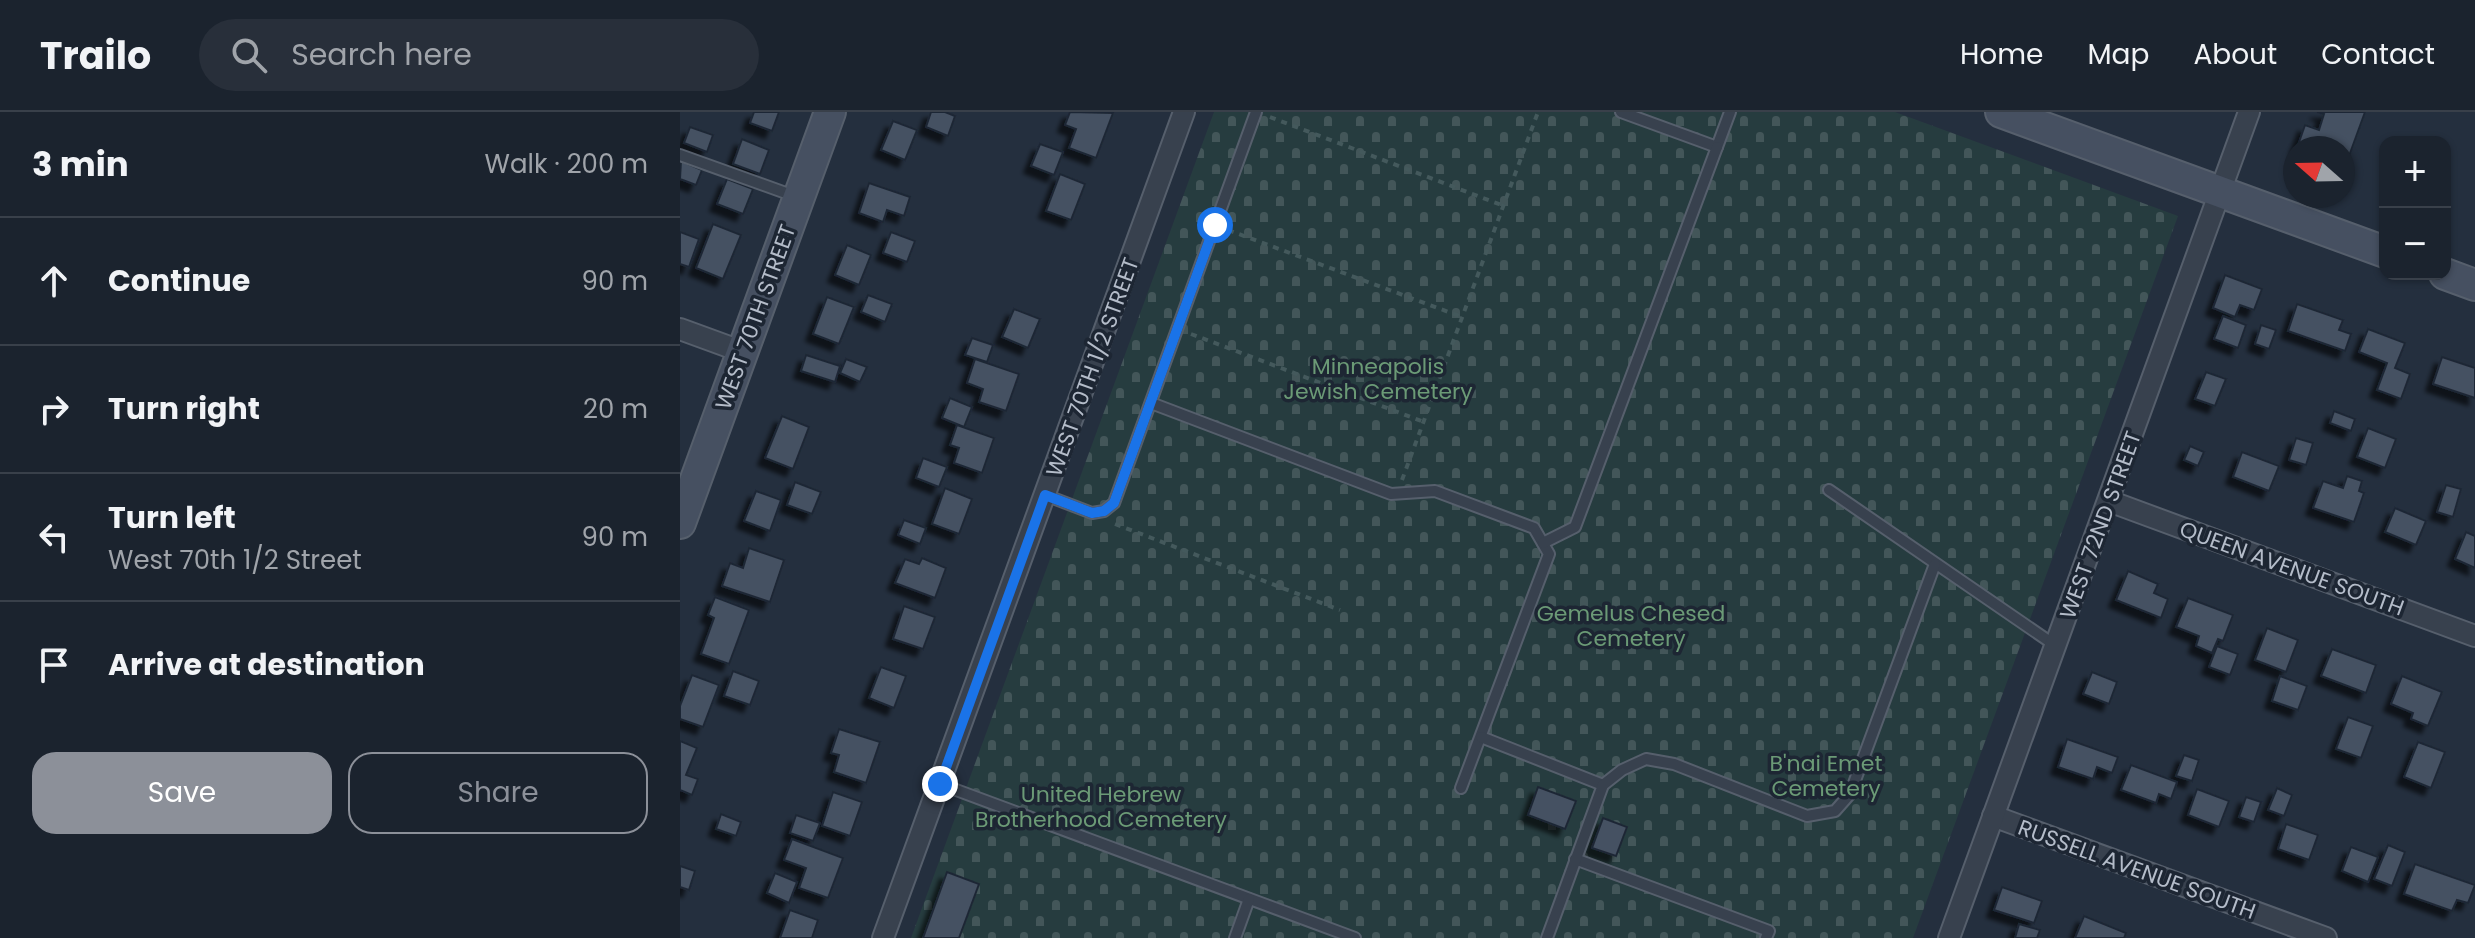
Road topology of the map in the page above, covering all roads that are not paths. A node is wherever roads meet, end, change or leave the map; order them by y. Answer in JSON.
{"nodes":[{"id":1,"x":830,"y":112,"type":"edge"},
{"id":2,"x":1184,"y":112,"type":"edge"},
{"id":3,"x":1256,"y":112,"type":"edge"},
{"id":4,"x":1621,"y":112,"type":"edge"},
{"id":5,"x":1730,"y":112,"type":"edge"},
{"id":6,"x":2001,"y":112,"type":"edge"},
{"id":7,"x":2249,"y":112,"type":"edge"},
{"id":8,"x":1717,"y":147,"type":"junction"},
{"id":9,"x":680,"y":155,"type":"edge"},
{"id":10,"x":2219,"y":192,"type":"junction"},
{"id":11,"x":799,"y":198,"type":"junction"},
{"id":12,"x":2379,"y":250,"type":"edge"},
{"id":13,"x":2451,"y":276,"type":"edge"},
{"id":14,"x":2475,"y":285,"type":"edge"},
{"id":15,"x":680,"y":329,"type":"edge"},
{"id":16,"x":743,"y":352,"type":"junction"},
{"id":17,"x":1151,"y":403,"type":"junction"},
{"id":18,"x":1829,"y":490,"type":"dead end"},
{"id":19,"x":1045,"y":495,"type":"junction"},
{"id":20,"x":2109,"y":501,"type":"junction"},
{"id":21,"x":681,"y":514,"type":"edge"},
{"id":22,"x":1543,"y":543,"type":"junction"},
{"id":23,"x":1935,"y":564,"type":"junction"},
{"id":24,"x":2475,"y":636,"type":"edge"},
{"id":25,"x":2056,"y":646,"type":"junction"},
{"id":26,"x":1481,"y":737,"type":"junction"},
{"id":27,"x":940,"y":784,"type":"junction"},
{"id":28,"x":1603,"y":785,"type":"junction"},
{"id":29,"x":1461,"y":788,"type":"dead end"},
{"id":30,"x":1993,"y":816,"type":"junction"},
{"id":31,"x":1575,"y":859,"type":"junction"},
{"id":32,"x":1249,"y":899,"type":"junction"},
{"id":33,"x":883,"y":938,"type":"edge"},
{"id":34,"x":1235,"y":938,"type":"edge"},
{"id":35,"x":1355,"y":938,"type":"edge"},
{"id":36,"x":1547,"y":938,"type":"edge"},
{"id":37,"x":1766,"y":938,"type":"edge"},
{"id":38,"x":1949,"y":938,"type":"edge"},
{"id":39,"x":2326,"y":938,"type":"edge"}],
"edges":[{"from":1,"to":11,"type":"main road","name":"WEST 70TH STREET"},
{"from":2,"to":19,"type":"street","name":"WEST 70TH 1/2 STREET"},
{"from":3,"to":17,"type":"lane"},
{"from":4,"to":8,"type":"lane"},
{"from":5,"to":8,"type":"lane"},
{"from":6,"to":10,"type":"main road"},
{"from":7,"to":10,"type":"street","name":"WEST 72ND STREET"},
{"from":8,"to":22,"type":"lane"},
{"from":9,"to":11,"type":"lane"},
{"from":10,"to":12,"type":"main road"},
{"from":10,"to":20,"type":"street","name":"WEST 72ND STREET"},
{"from":11,"to":16,"type":"main road","name":"WEST 70TH STREET"},
{"from":13,"to":14,"type":"main road"},
{"from":15,"to":16,"type":"street"},
{"from":16,"to":21,"type":"main road","name":"WEST 70TH STREET"},
{"from":17,"to":19,"type":"lane"},
{"from":17,"to":22,"type":"lane"},
{"from":18,"to":23,"type":"lane"},
{"from":19,"to":27,"type":"street","name":"WEST 70TH 1/2 STREET"},
{"from":20,"to":24,"type":"street","name":"QUEEN AVENUE SOUTH"},
{"from":20,"to":25,"type":"street","name":"WEST 72ND STREET"},
{"from":22,"to":26,"type":"lane"},
{"from":23,"to":25,"type":"lane"},
{"from":23,"to":28,"type":"lane"},
{"from":25,"to":30,"type":"street","name":"WEST 72ND STREET"},
{"from":26,"to":28,"type":"lane"},
{"from":26,"to":29,"type":"lane"},
{"from":27,"to":32,"type":"lane"},
{"from":27,"to":33,"type":"street","name":"WEST 70TH 1/2 STREET"},
{"from":28,"to":31,"type":"lane"},
{"from":30,"to":38,"type":"street","name":"WEST 72ND STREET"},
{"from":30,"to":39,"type":"street","name":"RUSSELL AVENUE SOUTH"},
{"from":31,"to":36,"type":"lane"},
{"from":31,"to":37,"type":"lane"},
{"from":32,"to":34,"type":"lane"},
{"from":32,"to":35,"type":"lane"}]}
